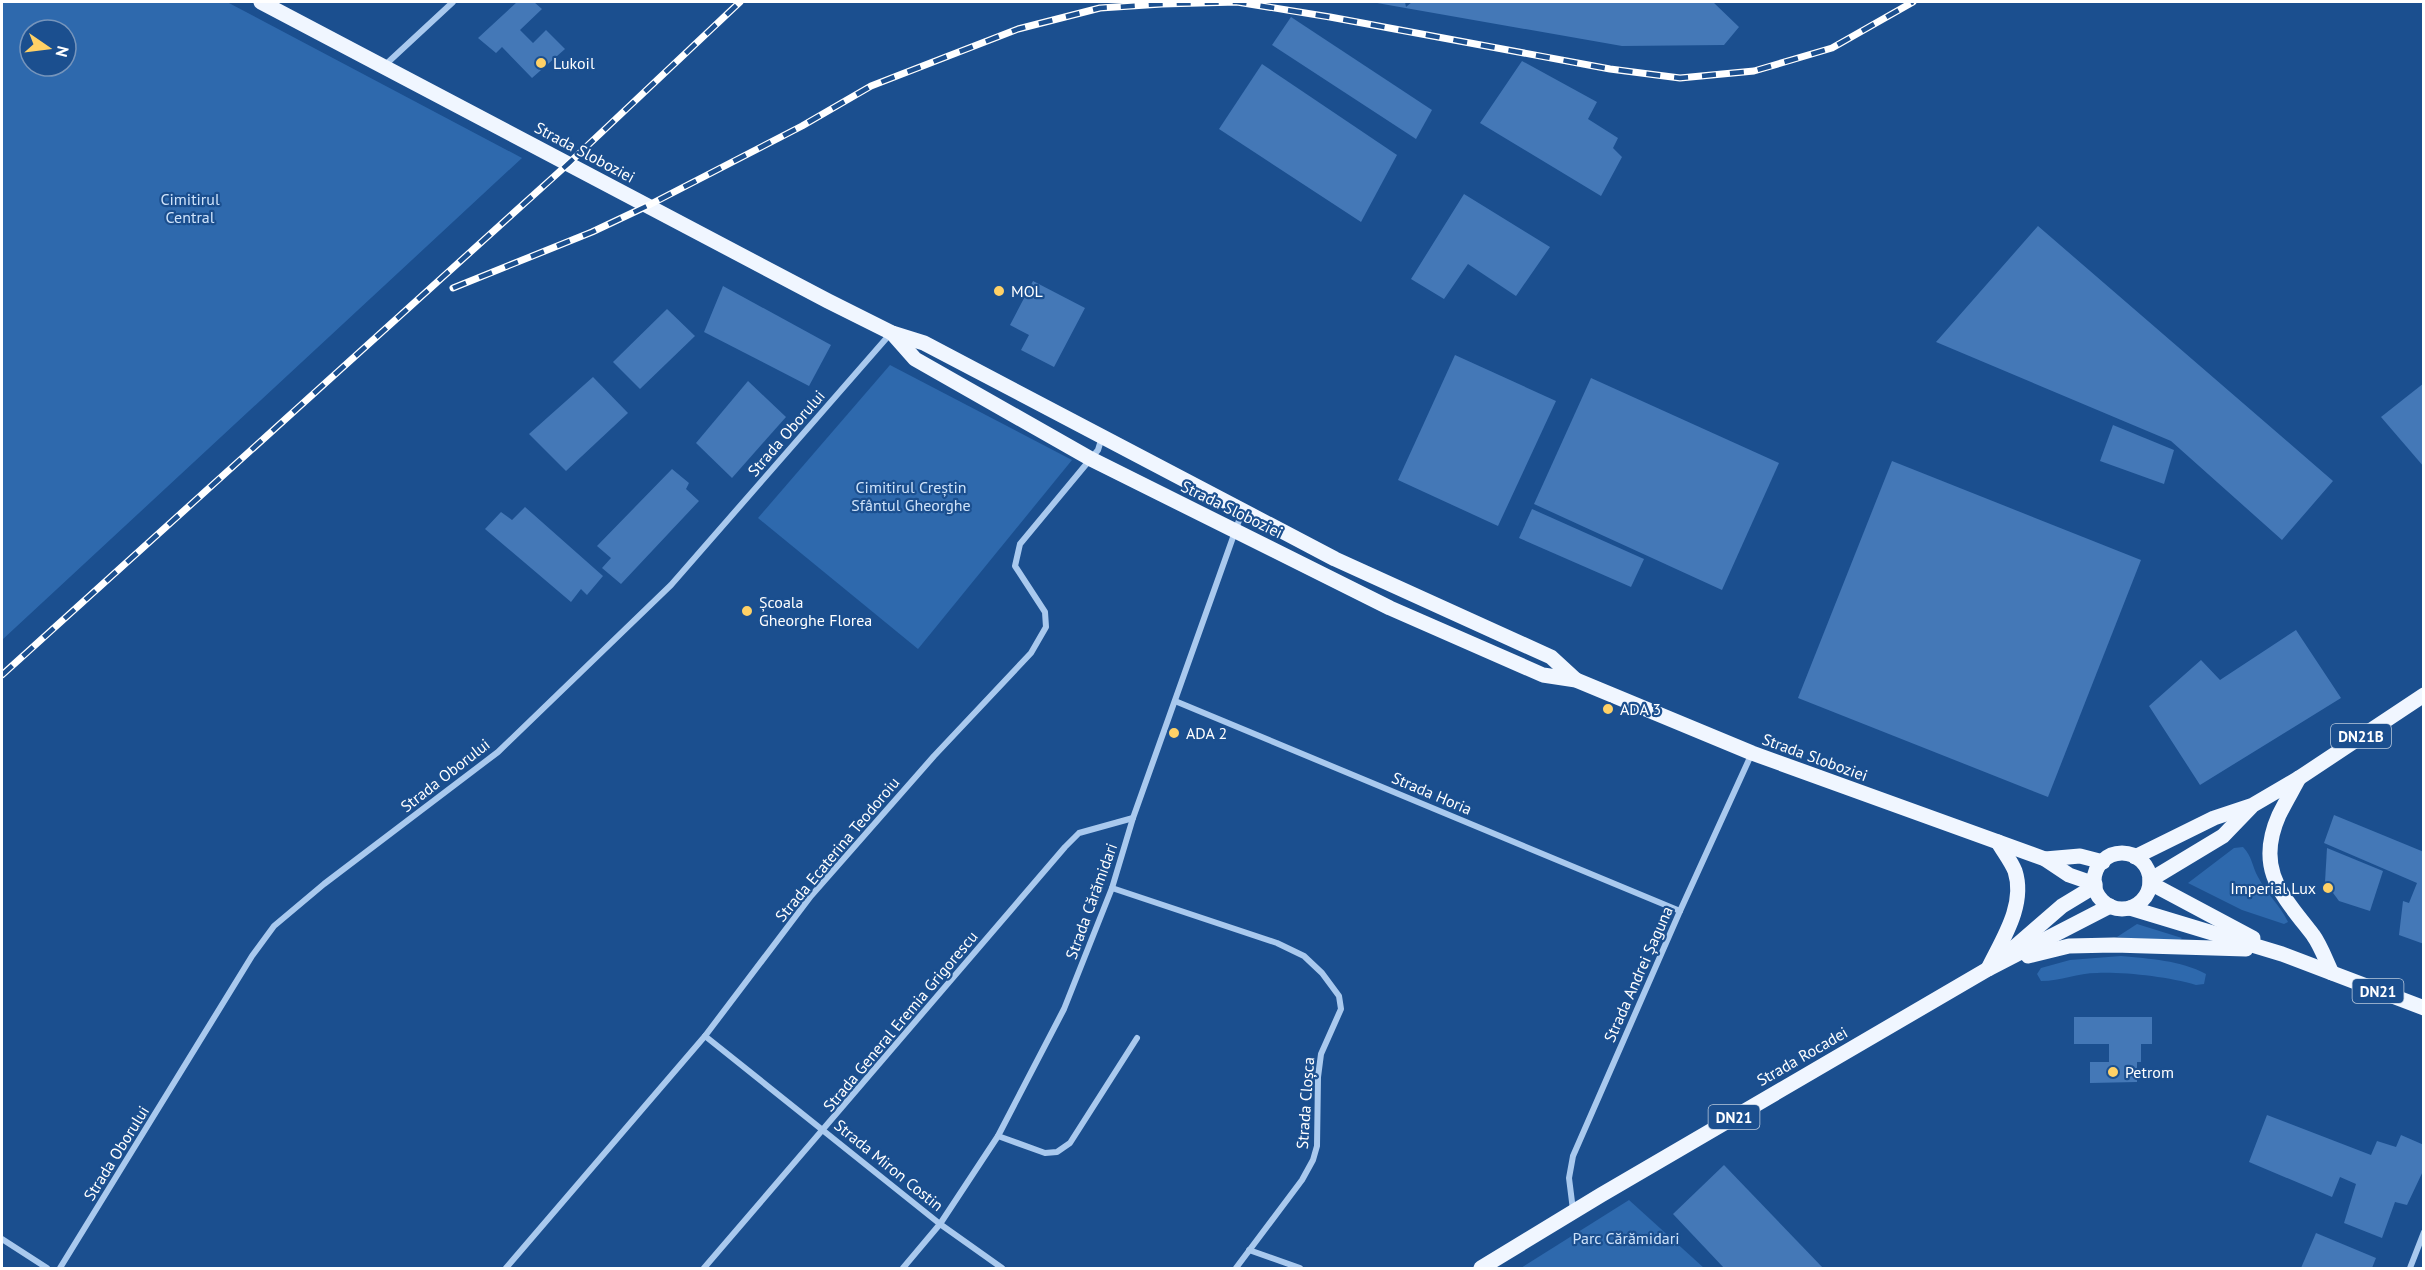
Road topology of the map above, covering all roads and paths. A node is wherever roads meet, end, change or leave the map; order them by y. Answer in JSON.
{"nodes":[{"id":1,"x":261,"y":2,"type":"edge"},
{"id":2,"x":453,"y":2,"type":"edge"},
{"id":3,"x":384,"y":66,"type":"junction"},
{"id":4,"x":892,"y":333,"type":"junction"},
{"id":5,"x":1102,"y":437,"type":"junction"},
{"id":6,"x":1091,"y":459,"type":"junction"},
{"id":7,"x":1242,"y":512,"type":"junction"},
{"id":8,"x":1235,"y":531,"type":"junction"},
{"id":9,"x":1576,"y":680,"type":"junction"},
{"id":10,"x":2424,"y":695,"type":"edge"},
{"id":11,"x":1175,"y":700,"type":"junction"},
{"id":12,"x":1752,"y":753,"type":"junction"},
{"id":13,"x":2300,"y":778,"type":"junction"},
{"id":14,"x":2253,"y":805,"type":"junction"},
{"id":15,"x":1133,"y":818,"type":"junction"},
{"id":16,"x":1998,"y":842,"type":"junction"},
{"id":17,"x":2135,"y":857,"type":"junction"},
{"id":18,"x":2045,"y":859,"type":"junction"},
{"id":19,"x":2103,"y":862,"type":"junction"},
{"id":20,"x":2150,"y":881,"type":"junction"},
{"id":21,"x":2095,"y":885,"type":"junction"},
{"id":22,"x":1112,"y":888,"type":"junction"},
{"id":23,"x":2110,"y":906,"type":"junction"},
{"id":24,"x":2130,"y":908,"type":"junction"},
{"id":25,"x":1680,"y":911,"type":"junction"},
{"id":26,"x":2282,"y":954,"type":"junction"},
{"id":27,"x":1988,"y":969,"type":"junction"},
{"id":28,"x":2332,"y":973,"type":"junction"},
{"id":29,"x":2424,"y":1008,"type":"edge"},
{"id":30,"x":705,"y":1036,"type":"junction"},
{"id":31,"x":1137,"y":1038,"type":"dead end"},
{"id":32,"x":825,"y":1130,"type":"junction"},
{"id":33,"x":998,"y":1136,"type":"junction"},
{"id":34,"x":1573,"y":1211,"type":"junction"},
{"id":35,"x":940,"y":1224,"type":"junction"},
{"id":36,"x":2424,"y":1232,"type":"edge"},
{"id":37,"x":2,"y":1239,"type":"edge"},
{"id":38,"x":1250,"y":1250,"type":"junction"},
{"id":39,"x":47,"y":1269,"type":"edge"},
{"id":40,"x":60,"y":1269,"type":"edge"},
{"id":41,"x":506,"y":1269,"type":"edge"},
{"id":42,"x":704,"y":1269,"type":"edge"},
{"id":43,"x":903,"y":1269,"type":"edge"},
{"id":44,"x":1002,"y":1269,"type":"edge"},
{"id":45,"x":1236,"y":1269,"type":"edge"},
{"id":46,"x":1300,"y":1269,"type":"edge"},
{"id":47,"x":1481,"y":1269,"type":"edge"},
{"id":48,"x":2410,"y":1269,"type":"edge"}],
"edges":[{"from":1,"to":3,"type":"main road","name":"Strada Sloboziei"},
{"from":2,"to":3,"type":"street"},
{"from":3,"to":4,"type":"main road","name":"Strada Sloboziei"},
{"from":4,"to":5,"type":"main road","name":"Strada Sloboziei"},
{"from":4,"to":6,"type":"main road","name":"Strada Sloboziei"},
{"from":4,"to":40,"type":"street","name":"Strada Oborului"},
{"from":5,"to":6,"type":"street","name":"Strada Ecaterina Teodoroiu"},
{"from":5,"to":7,"type":"main road","name":"Strada Sloboziei"},
{"from":6,"to":8,"type":"main road","name":"Strada Sloboziei"},
{"from":6,"to":30,"type":"street","name":"Strada Ecaterina Teodoroiu"},
{"from":7,"to":8,"type":"street","name":"Strada Cărămidari"},
{"from":7,"to":9,"type":"main road","name":"Strada Sloboziei"},
{"from":8,"to":9,"type":"main road","name":"Strada Sloboziei"},
{"from":8,"to":11,"type":"street","name":"Strada Cărămidari"},
{"from":9,"to":12,"type":"main road","name":"Strada Sloboziei"},
{"from":10,"to":13,"type":"main road","number":"DN21B"},
{"from":11,"to":15,"type":"street","name":"Strada Cărămidari"},
{"from":11,"to":25,"type":"street","name":"Strada Horia"},
{"from":12,"to":16,"type":"main road","name":"Strada Sloboziei"},
{"from":12,"to":25,"type":"street","name":"Strada Andrei Șaguna"},
{"from":13,"to":14,"type":"main road","number":"DN21B"},
{"from":13,"to":28,"type":"main road"},
{"from":14,"to":17,"type":"main road","number":"DN21B"},
{"from":14,"to":20,"type":"main road","number":"DN21B"},
{"from":15,"to":22,"type":"street","name":"Strada Cărămidari"},
{"from":15,"to":32,"type":"street","name":"Strada General Eremia Grigorescu"},
{"from":16,"to":18,"type":"main road","name":"Strada Sloboziei"},
{"from":16,"to":27,"type":"main road"},
{"from":17,"to":19,"type":"main road"},
{"from":17,"to":20,"type":"main road"},
{"from":18,"to":19,"type":"main road","name":"Strada Sloboziei"},
{"from":18,"to":21,"type":"main road","name":"Strada Sloboziei"},
{"from":19,"to":21,"type":"main road"},
{"from":20,"to":24,"type":"main road"},
{"from":20,"to":26,"type":"main road"},
{"from":21,"to":23,"type":"main road"},
{"from":21,"to":27,"type":"main road","name":"Strada Rocadei"},
{"from":22,"to":33,"type":"street","name":"Strada Cărămidari"},
{"from":22,"to":38,"type":"street","name":"Strada Cloșca"},
{"from":23,"to":24,"type":"main road"},
{"from":23,"to":27,"type":"main road","name":"Strada Rocadei"},
{"from":24,"to":26,"type":"main road"},
{"from":25,"to":34,"type":"street","name":"Strada Andrei Șaguna"},
{"from":26,"to":27,"type":"main road","number":"DN21"},
{"from":26,"to":28,"type":"main road","number":"DN21"},
{"from":27,"to":34,"type":"main road","name":"Strada Rocadei","number":"DN21"},
{"from":28,"to":29,"type":"main road","number":"DN21"},
{"from":30,"to":32,"type":"street","name":"Strada Miron Costin"},
{"from":30,"to":41,"type":"street","name":"Strada Ecaterina Teodoroiu"},
{"from":31,"to":33,"type":"street"},
{"from":32,"to":35,"type":"street","name":"Strada Miron Costin"},
{"from":32,"to":42,"type":"street","name":"Strada General Eremia Grigorescu"},
{"from":33,"to":35,"type":"street","name":"Strada Cărămidari"},
{"from":34,"to":47,"type":"main road","name":"Strada Rocadei","number":"DN21"},
{"from":35,"to":43,"type":"street","name":"Strada Cărămidari"},
{"from":35,"to":44,"type":"street","name":"Strada Miron Costin"},
{"from":36,"to":48,"type":"street"},
{"from":37,"to":39,"type":"street"},
{"from":38,"to":45,"type":"street","name":"Strada Cloșca"},
{"from":38,"to":46,"type":"street"}]}
